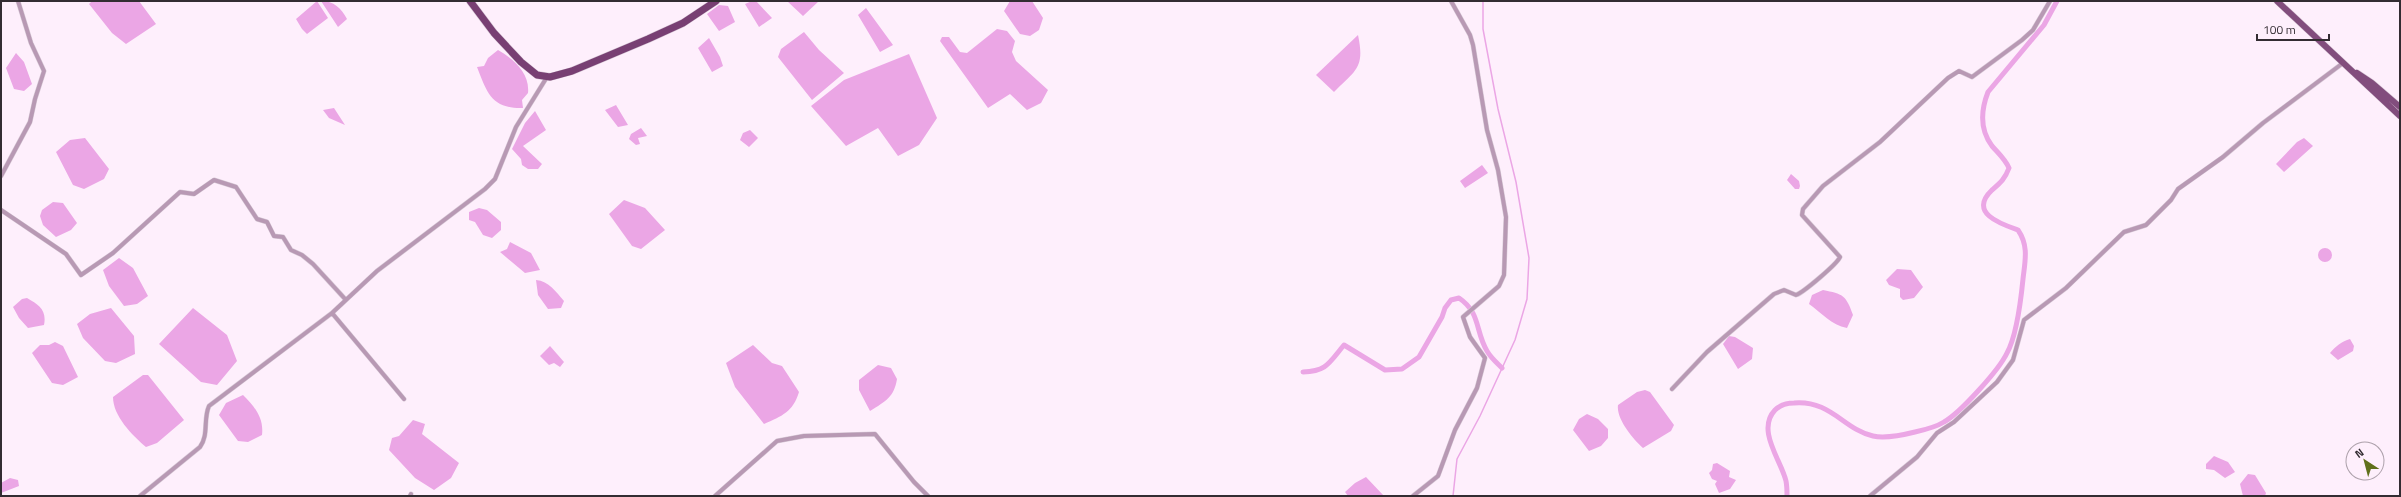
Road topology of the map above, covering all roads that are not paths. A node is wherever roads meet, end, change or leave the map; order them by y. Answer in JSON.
{"nodes":[{"id":1,"x":18,"y":1,"type":"edge"},
{"id":2,"x":470,"y":1,"type":"edge"},
{"id":3,"x":716,"y":1,"type":"edge"},
{"id":4,"x":1451,"y":1,"type":"edge"},
{"id":5,"x":2050,"y":1,"type":"edge"},
{"id":6,"x":2277,"y":1,"type":"edge"},
{"id":7,"x":2342,"y":63,"type":"junction"},
{"id":8,"x":2352,"y":71,"type":"junction"},
{"id":9,"x":547,"y":77,"type":"junction"},
{"id":10,"x":2400,"y":107,"type":"edge"},
{"id":11,"x":2400,"y":116,"type":"edge"},
{"id":12,"x":1,"y":176,"type":"edge"},
{"id":13,"x":1,"y":210,"type":"edge"},
{"id":14,"x":346,"y":300,"type":"junction"},
{"id":15,"x":332,"y":313,"type":"junction"},
{"id":16,"x":1672,"y":390,"type":"dead end"},
{"id":17,"x":404,"y":399,"type":"dead end"},
{"id":18,"x":140,"y":496,"type":"edge"},
{"id":19,"x":715,"y":496,"type":"edge"},
{"id":20,"x":928,"y":496,"type":"edge"},
{"id":21,"x":1412,"y":496,"type":"edge"},
{"id":22,"x":1870,"y":496,"type":"edge"}],
"edges":[{"from":1,"to":12,"type":"street"},
{"from":2,"to":9,"type":"highway"},
{"from":3,"to":9,"type":"highway"},
{"from":4,"to":21,"type":"street"},
{"from":5,"to":16,"type":"street"},
{"from":6,"to":7,"type":"main road"},
{"from":7,"to":8,"type":"main road"},
{"from":7,"to":22,"type":"street"},
{"from":8,"to":10,"type":"main road"},
{"from":8,"to":11,"type":"main road"},
{"from":9,"to":14,"type":"street"},
{"from":13,"to":14,"type":"street"},
{"from":14,"to":15,"type":"street"},
{"from":15,"to":17,"type":"street"},
{"from":15,"to":18,"type":"street"},
{"from":19,"to":20,"type":"street"}]}
